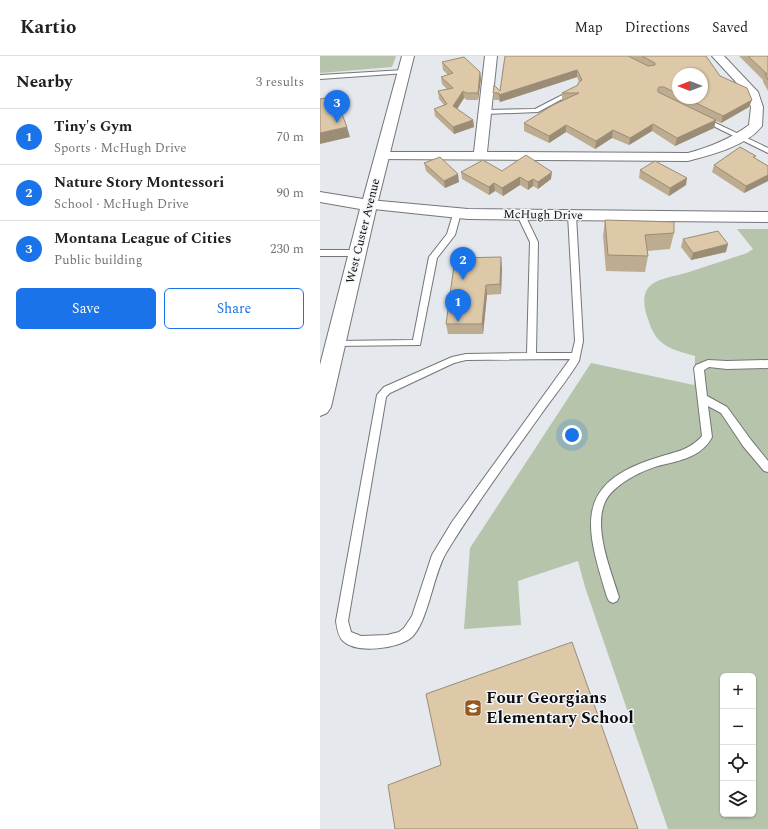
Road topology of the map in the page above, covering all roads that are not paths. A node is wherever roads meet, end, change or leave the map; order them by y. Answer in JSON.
{"nodes":[{"id":1,"x":408,"y":56,"type":"edge"},
{"id":2,"x":491,"y":56,"type":"edge"},
{"id":3,"x":718,"y":56,"type":"edge"},
{"id":4,"x":404,"y":72,"type":"junction"},
{"id":5,"x":320,"y":77,"type":"edge"},
{"id":6,"x":574,"y":91,"type":"edge"},
{"id":7,"x":486,"y":112,"type":"junction"},
{"id":8,"x":694,"y":114,"type":"edge"},
{"id":9,"x":741,"y":138,"type":"junction"},
{"id":10,"x":768,"y":151,"type":"edge"},
{"id":11,"x":382,"y":156,"type":"junction"},
{"id":12,"x":480,"y":156,"type":"junction"},
{"id":13,"x":320,"y":197,"type":"edge"},
{"id":14,"x":369,"y":205,"type":"junction"},
{"id":15,"x":458,"y":213,"type":"junction"},
{"id":16,"x":521,"y":215,"type":"junction"},
{"id":17,"x":572,"y":215,"type":"junction"},
{"id":18,"x":768,"y":217,"type":"edge"},
{"id":19,"x":320,"y":253,"type":"edge"},
{"id":20,"x":358,"y":253,"type":"junction"},
{"id":21,"x":335,"y":344,"type":"junction"},
{"id":22,"x":531,"y":356,"type":"junction"},
{"id":23,"x":575,"y":356,"type":"junction"},
{"id":24,"x":768,"y":364,"type":"edge"},
{"id":25,"x":703,"y":398,"type":"junction"},
{"id":26,"x":320,"y":404,"type":"edge"},
{"id":27,"x":768,"y":468,"type":"edge"},
{"id":28,"x":613,"y":597,"type":"dead end"}],
"edges":[{"from":1,"to":4,"type":"main road","name":"West Custer Avenue"},
{"from":2,"to":7,"type":"street"},
{"from":3,"to":9,"type":"street"},
{"from":4,"to":5,"type":"lane"},
{"from":4,"to":11,"type":"main road","name":"West Custer Avenue"},
{"from":6,"to":7,"type":"lane"},
{"from":7,"to":12,"type":"street"},
{"from":8,"to":9,"type":"lane"},
{"from":9,"to":10,"type":"lane"},
{"from":9,"to":12,"type":"street"},
{"from":11,"to":12,"type":"street"},
{"from":11,"to":14,"type":"main road","name":"West Custer Avenue"},
{"from":13,"to":14,"type":"main road","name":"McHugh Drive"},
{"from":14,"to":15,"type":"street","name":"McHugh Drive"},
{"from":14,"to":20,"type":"main road","name":"West Custer Avenue"},
{"from":15,"to":16,"type":"street","name":"McHugh Drive"},
{"from":15,"to":21,"type":"lane"},
{"from":16,"to":17,"type":"street","name":"McHugh Drive"},
{"from":16,"to":22,"type":"lane"},
{"from":17,"to":18,"type":"street","name":"McHugh Drive"},
{"from":17,"to":23,"type":"lane"},
{"from":19,"to":20,"type":"lane"},
{"from":20,"to":21,"type":"main road","name":"West Custer Avenue"},
{"from":21,"to":26,"type":"main road","name":"West Custer Avenue"},
{"from":22,"to":23,"type":"lane"},
{"from":22,"to":23,"type":"lane"},
{"from":24,"to":25,"type":"lane"},
{"from":25,"to":27,"type":"lane"},
{"from":25,"to":28,"type":"lane"}]}
